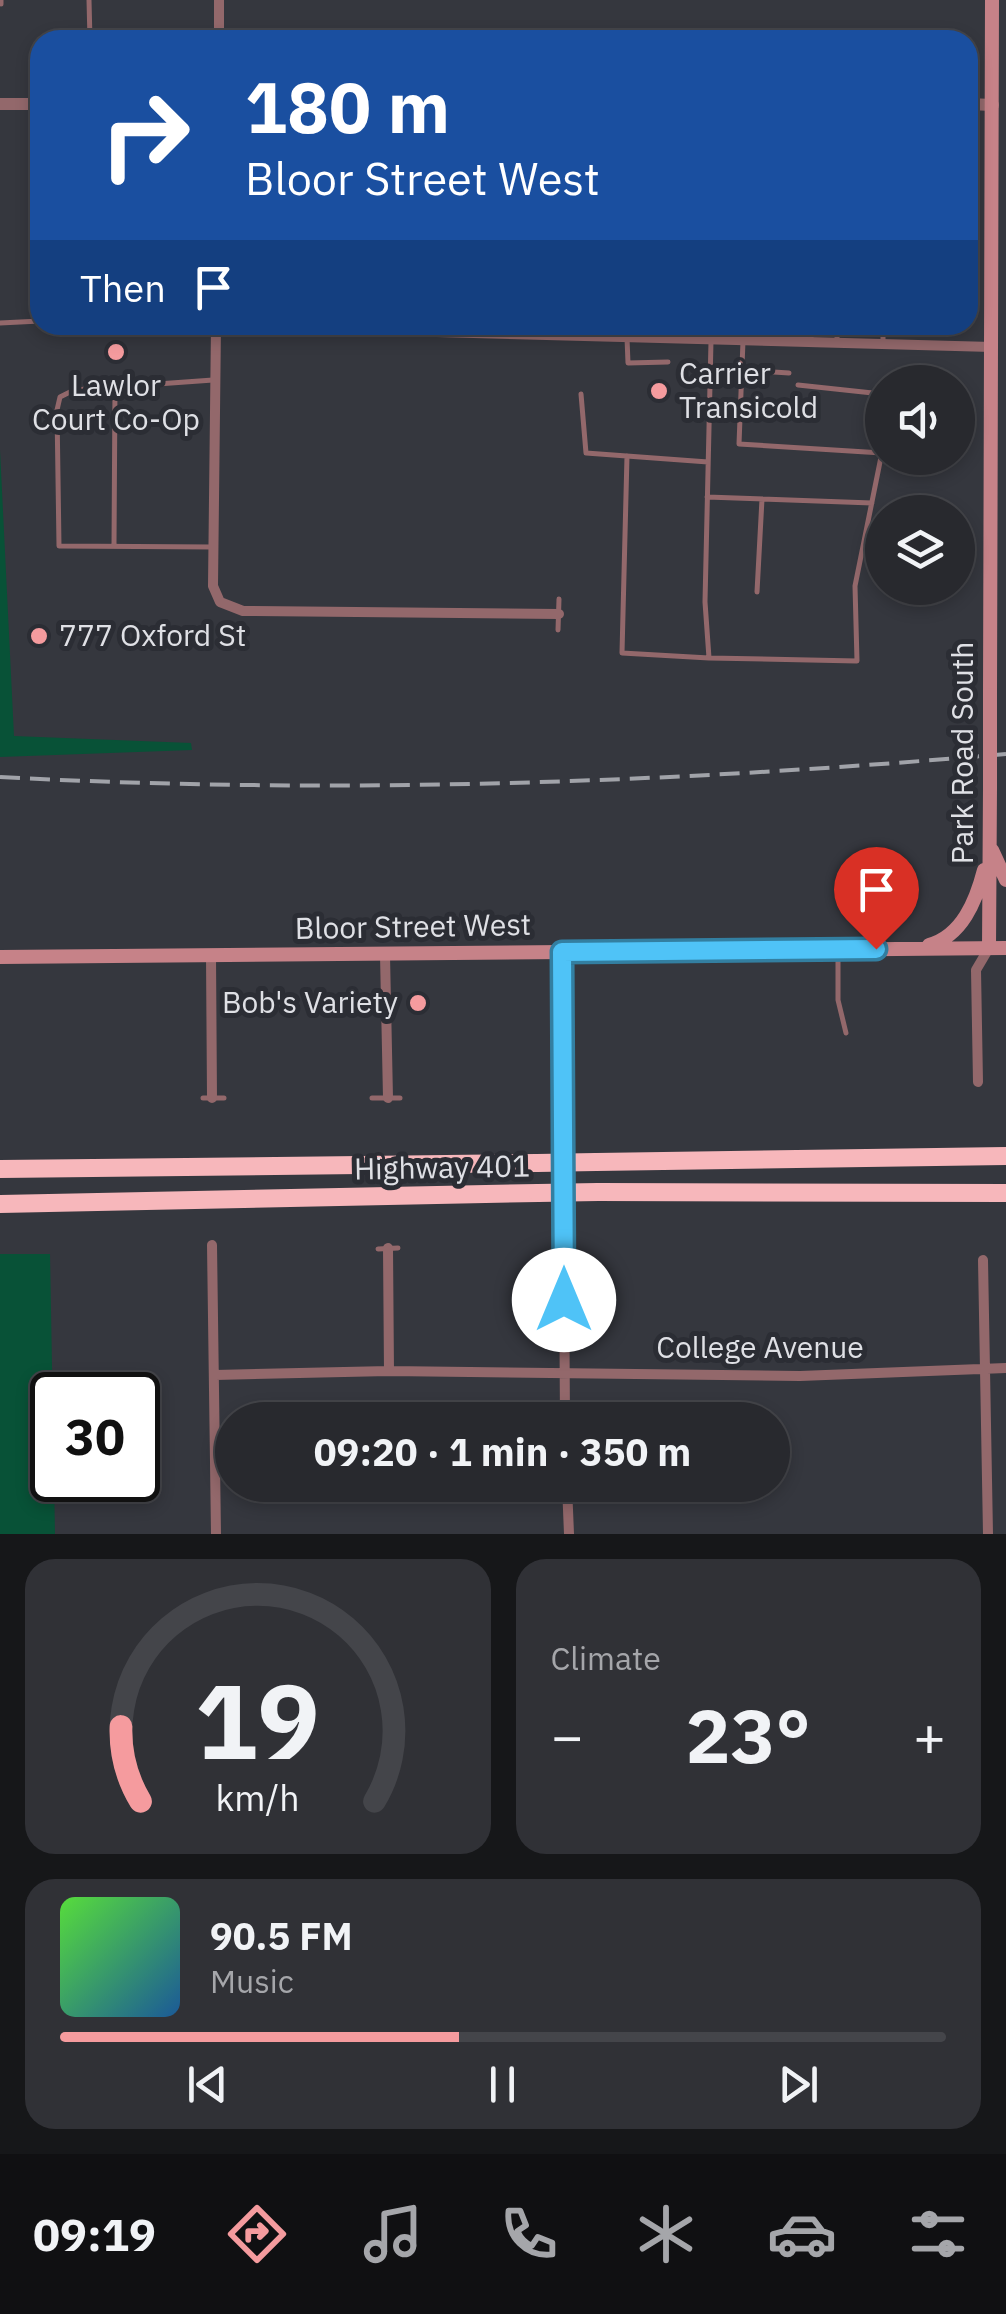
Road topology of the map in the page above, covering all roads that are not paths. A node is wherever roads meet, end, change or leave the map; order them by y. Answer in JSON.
{"nodes":[{"id":1,"x":89,"y":0,"type":"edge"},
{"id":2,"x":219,"y":0,"type":"edge"},
{"id":3,"x":992,"y":0,"type":"edge"},
{"id":4,"x":90,"y":30,"type":"edge"},
{"id":5,"x":219,"y":30,"type":"edge"},
{"id":6,"x":0,"y":104,"type":"edge"},
{"id":7,"x":30,"y":104,"type":"edge"},
{"id":8,"x":978,"y":104,"type":"edge"},
{"id":9,"x":993,"y":104,"type":"junction"},
{"id":10,"x":30,"y":322,"type":"edge"},
{"id":11,"x":0,"y":323,"type":"edge"},
{"id":12,"x":216,"y":335,"type":"edge"},
{"id":13,"x":627,"y":335,"type":"joint"},
{"id":14,"x":768,"y":335,"type":"edge"},
{"id":15,"x":812,"y":335,"type":"edge"},
{"id":16,"x":837,"y":335,"type":"edge"},
{"id":17,"x":883,"y":335,"type":"edge"},
{"id":18,"x":711,"y":338,"type":"junction"},
{"id":19,"x":743,"y":338,"type":"junction"},
{"id":20,"x":768,"y":340,"type":"junction"},
{"id":21,"x":812,"y":342,"type":"junction"},
{"id":22,"x":837,"y":342,"type":"junction"},
{"id":23,"x":883,"y":344,"type":"junction"},
{"id":24,"x":999,"y":347,"type":"edge"},
{"id":25,"x":668,"y":362,"type":"dead end"},
{"id":26,"x":742,"y":370,"type":"junction"},
{"id":27,"x":789,"y":373,"type":"dead end"},
{"id":28,"x":216,"y":380,"type":"junction"},
{"id":29,"x":798,"y":385,"type":"dead end"},
{"id":30,"x":115,"y":386,"type":"junction"},
{"id":31,"x":865,"y":392,"type":"edge"},
{"id":32,"x":581,"y":394,"type":"dead end"},
{"id":33,"x":865,"y":451,"type":"edge"},
{"id":34,"x":626,"y":456,"type":"junction"},
{"id":35,"x":708,"y":462,"type":"junction"},
{"id":36,"x":707,"y":497,"type":"junction"},
{"id":37,"x":762,"y":499,"type":"junction"},
{"id":38,"x":865,"y":503,"type":"edge"},
{"id":39,"x":865,"y":537,"type":"edge"},
{"id":40,"x":114,"y":546,"type":"junction"},
{"id":41,"x":213,"y":547,"type":"junction"},
{"id":42,"x":758,"y":592,"type":"dead end"},
{"id":43,"x":558,"y":599,"type":"dead end"},
{"id":44,"x":558,"y":614,"type":"junction"},
{"id":45,"x":558,"y":630,"type":"dead end"},
{"id":46,"x":708,"y":658,"type":"junction"},
{"id":47,"x":990,"y":845,"type":"junction"},
{"id":48,"x":1006,"y":880,"type":"edge"},
{"id":49,"x":915,"y":948,"type":"junction"},
{"id":50,"x":989,"y":948,"type":"junction"},
{"id":51,"x":1006,"y":948,"type":"edge"},
{"id":52,"x":838,"y":950,"type":"junction"},
{"id":53,"x":562,"y":952,"type":"junction"},
{"id":54,"x":385,"y":955,"type":"junction"},
{"id":55,"x":212,"y":956,"type":"junction"},
{"id":56,"x":0,"y":957,"type":"edge"},
{"id":57,"x":846,"y":1033,"type":"dead end"},
{"id":58,"x":978,"y":1082,"type":"dead end"},
{"id":59,"x":213,"y":1098,"type":"dead end"},
{"id":60,"x":372,"y":1098,"type":"dead end"},
{"id":61,"x":394,"y":1098,"type":"joint"},
{"id":62,"x":1006,"y":1156,"type":"edge"},
{"id":63,"x":0,"y":1169,"type":"edge"},
{"id":64,"x":1006,"y":1193,"type":"edge"},
{"id":65,"x":0,"y":1204,"type":"edge"},
{"id":66,"x":212,"y":1245,"type":"dead end"},
{"id":67,"x":388,"y":1248,"type":"dead end"},
{"id":68,"x":983,"y":1260,"type":"dead end"},
{"id":69,"x":984,"y":1368,"type":"junction"},
{"id":70,"x":1006,"y":1368,"type":"edge"},
{"id":71,"x":388,"y":1371,"type":"junction"},
{"id":72,"x":564,"y":1372,"type":"junction"},
{"id":73,"x":214,"y":1375,"type":"junction"},
{"id":74,"x":565,"y":1402,"type":"edge"},
{"id":75,"x":568,"y":1502,"type":"edge"},
{"id":76,"x":216,"y":1534,"type":"edge"},
{"id":77,"x":569,"y":1534,"type":"edge"},
{"id":78,"x":988,"y":1534,"type":"edge"}],
"edges":[{"from":1,"to":4,"type":"lane"},
{"from":2,"to":5,"type":"street"},
{"from":3,"to":9,"type":"main road","name":"Park Road South"},
{"from":6,"to":7,"type":"street"},
{"from":8,"to":9,"type":"street"},
{"from":9,"to":24,"type":"main road","name":"Park Road South"},
{"from":10,"to":11,"type":"lane"},
{"from":12,"to":28,"type":"street"},
{"from":13,"to":18,"type":"street"},
{"from":13,"to":25,"type":"lane"},
{"from":14,"to":20,"type":"lane"},
{"from":15,"to":21,"type":"lane"},
{"from":16,"to":22,"type":"lane"},
{"from":17,"to":23,"type":"lane"},
{"from":18,"to":19,"type":"street"},
{"from":18,"to":35,"type":"lane"},
{"from":19,"to":20,"type":"street"},
{"from":19,"to":26,"type":"lane"},
{"from":20,"to":21,"type":"street"},
{"from":21,"to":22,"type":"street"},
{"from":22,"to":23,"type":"street"},
{"from":23,"to":24,"type":"street"},
{"from":24,"to":47,"type":"main road","name":"Park Road South","bridge":true},
{"from":26,"to":27,"type":"lane"},
{"from":26,"to":33,"type":"lane"},
{"from":28,"to":30,"type":"lane"},
{"from":28,"to":41,"type":"street"},
{"from":29,"to":31,"type":"lane"},
{"from":30,"to":40,"type":"lane"},
{"from":30,"to":40,"type":"lane"},
{"from":32,"to":34,"type":"lane"},
{"from":34,"to":35,"type":"lane"},
{"from":34,"to":46,"type":"lane"},
{"from":35,"to":36,"type":"lane"},
{"from":36,"to":37,"type":"lane"},
{"from":36,"to":46,"type":"lane"},
{"from":37,"to":38,"type":"lane"},
{"from":37,"to":42,"type":"lane"},
{"from":39,"to":46,"type":"lane"},
{"from":40,"to":41,"type":"lane"},
{"from":41,"to":44,"type":"street"},
{"from":43,"to":44,"type":"lane"},
{"from":44,"to":45,"type":"lane"},
{"from":47,"to":48,"type":"main road"},
{"from":47,"to":49,"type":"main road"},
{"from":47,"to":50,"type":"main road","name":"Park Road South"},
{"from":49,"to":50,"type":"main road","name":"Bloor Street West"},
{"from":49,"to":52,"type":"main road","name":"Bloor Street West"},
{"from":50,"to":51,"type":"main road","name":"Bloor Street West"},
{"from":50,"to":58,"type":"street","name":"Park Road South"},
{"from":52,"to":53,"type":"main road","name":"Bloor Street West"},
{"from":52,"to":57,"type":"lane"},
{"from":53,"to":54,"type":"main road","name":"Bloor Street West"},
{"from":53,"to":72,"type":"street"},
{"from":54,"to":55,"type":"main road","name":"Bloor Street West"},
{"from":54,"to":61,"type":"street"},
{"from":55,"to":56,"type":"main road","name":"Bloor Street West"},
{"from":55,"to":59,"type":"street"},
{"from":60,"to":61,"type":"lane"},
{"from":62,"to":63,"type":"highway","name":"Highway 401","bridge":true},
{"from":64,"to":65,"type":"highway","name":"Highway 401","bridge":true},
{"from":66,"to":73,"type":"street"},
{"from":67,"to":71,"type":"street"},
{"from":68,"to":69,"type":"street"},
{"from":69,"to":70,"type":"street","name":"College Avenue"},
{"from":69,"to":72,"type":"street","name":"College Avenue"},
{"from":69,"to":78,"type":"street"},
{"from":71,"to":72,"type":"street","name":"College Avenue"},
{"from":71,"to":73,"type":"street","name":"College Avenue"},
{"from":72,"to":74,"type":"street"},
{"from":73,"to":76,"type":"street"},
{"from":75,"to":77,"type":"street"}]}
